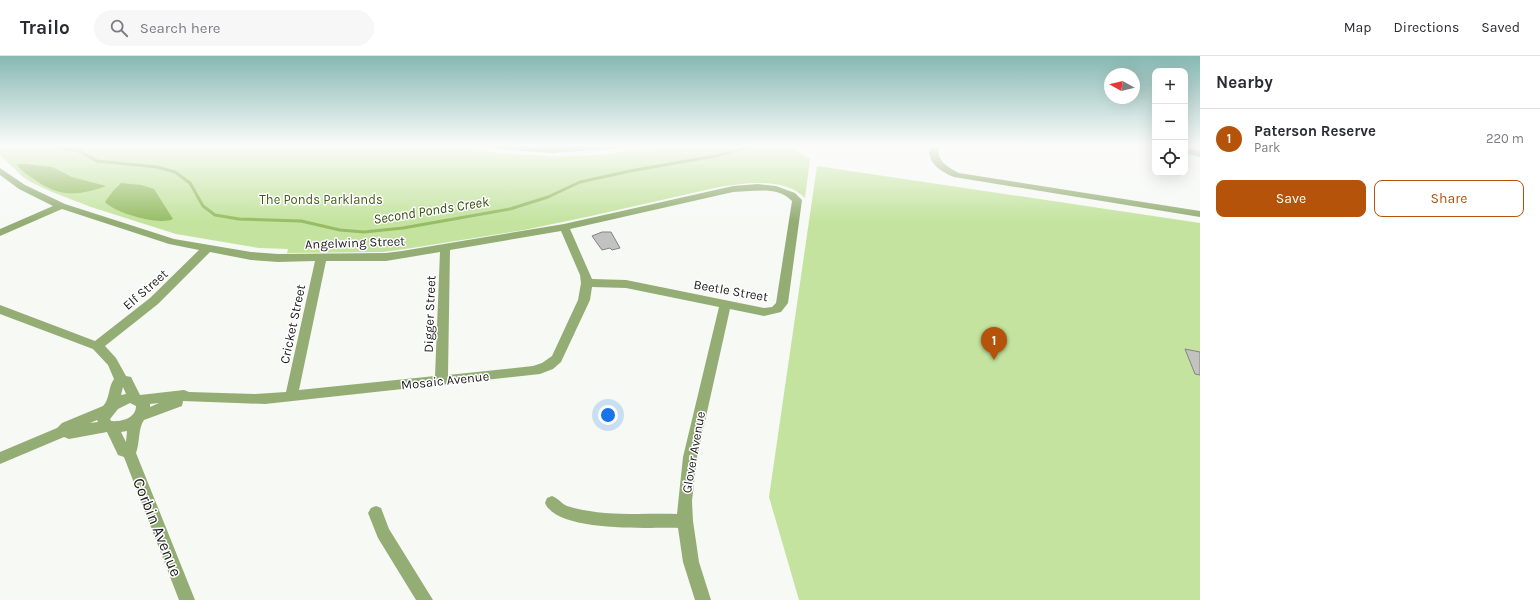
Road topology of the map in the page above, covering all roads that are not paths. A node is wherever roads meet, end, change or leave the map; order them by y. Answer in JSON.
{"nodes":[{"id":1,"x":0,"y":171,"type":"edge"},
{"id":2,"x":948,"y":171,"type":"edge"},
{"id":3,"x":793,"y":195,"type":"joint"},
{"id":4,"x":61,"y":206,"type":"junction"},
{"id":5,"x":1200,"y":214,"type":"edge"},
{"id":6,"x":564,"y":227,"type":"junction"},
{"id":7,"x":0,"y":233,"type":"edge"},
{"id":8,"x":208,"y":248,"type":"junction"},
{"id":9,"x":445,"y":248,"type":"junction"},
{"id":10,"x":321,"y":258,"type":"junction"},
{"id":11,"x":587,"y":282,"type":"junction"},
{"id":12,"x":725,"y":304,"type":"junction"},
{"id":13,"x":0,"y":308,"type":"edge"},
{"id":14,"x":97,"y":346,"type":"junction"},
{"id":15,"x":121,"y":380,"type":"junction"},
{"id":16,"x":441,"y":380,"type":"junction"},
{"id":17,"x":187,"y":397,"type":"junction"},
{"id":18,"x":291,"y":397,"type":"junction"},
{"id":19,"x":138,"y":399,"type":"junction"},
{"id":20,"x":110,"y":408,"type":"junction"},
{"id":21,"x":137,"y":418,"type":"junction"},
{"id":22,"x":109,"y":426,"type":"junction"},
{"id":23,"x":62,"y":432,"type":"junction"},
{"id":24,"x":129,"y":453,"type":"junction"},
{"id":25,"x":0,"y":458,"type":"edge"},
{"id":26,"x":552,"y":503,"type":"dead end"},
{"id":27,"x":376,"y":513,"type":"dead end"},
{"id":28,"x":685,"y":521,"type":"junction"},
{"id":29,"x":187,"y":600,"type":"edge"},
{"id":30,"x":425,"y":600,"type":"edge"},
{"id":31,"x":703,"y":600,"type":"edge"}],
"edges":[{"from":1,"to":4,"type":"street","name":"Angelwing Street"},
{"from":2,"to":5,"type":"street"},
{"from":3,"to":6,"type":"street","name":"Angelwing Street"},
{"from":3,"to":12,"type":"street","name":"Beetle Street"},
{"from":4,"to":7,"type":"street"},
{"from":4,"to":8,"type":"street","name":"Angelwing Street"},
{"from":6,"to":9,"type":"street","name":"Angelwing Street"},
{"from":6,"to":11,"type":"street","name":"Mosaic Avenue"},
{"from":8,"to":10,"type":"street","name":"Angelwing Street"},
{"from":8,"to":14,"type":"street","name":"Elf Street"},
{"from":9,"to":10,"type":"street","name":"Angelwing Street"},
{"from":9,"to":16,"type":"street","name":"Digger Street"},
{"from":10,"to":18,"type":"street","name":"Cricket Street"},
{"from":11,"to":12,"type":"street","name":"Beetle Street"},
{"from":11,"to":16,"type":"street","name":"Mosaic Avenue"},
{"from":12,"to":28,"type":"street","name":"Glover Avenue"},
{"from":13,"to":14,"type":"street"},
{"from":14,"to":15,"type":"street"},
{"from":15,"to":19,"type":"street"},
{"from":15,"to":20,"type":"street"},
{"from":16,"to":18,"type":"street","name":"Mosaic Avenue"},
{"from":17,"to":18,"type":"street","name":"Mosaic Avenue"},
{"from":17,"to":19,"type":"street","name":"Mosaic Avenue"},
{"from":17,"to":21,"type":"street","name":"Mosaic Avenue"},
{"from":19,"to":20,"type":"street"},
{"from":19,"to":21,"type":"street"},
{"from":20,"to":22,"type":"street"},
{"from":20,"to":23,"type":"street"},
{"from":21,"to":22,"type":"street","name":"Mosaic Avenue"},
{"from":21,"to":24,"type":"street"},
{"from":22,"to":23,"type":"street"},
{"from":22,"to":24,"type":"street","name":"Corbin Avenue"},
{"from":23,"to":25,"type":"street"},
{"from":24,"to":29,"type":"street","name":"Corbin Avenue"},
{"from":26,"to":28,"type":"street"},
{"from":27,"to":30,"type":"street"},
{"from":28,"to":31,"type":"street","name":"Glover Avenue"}]}
